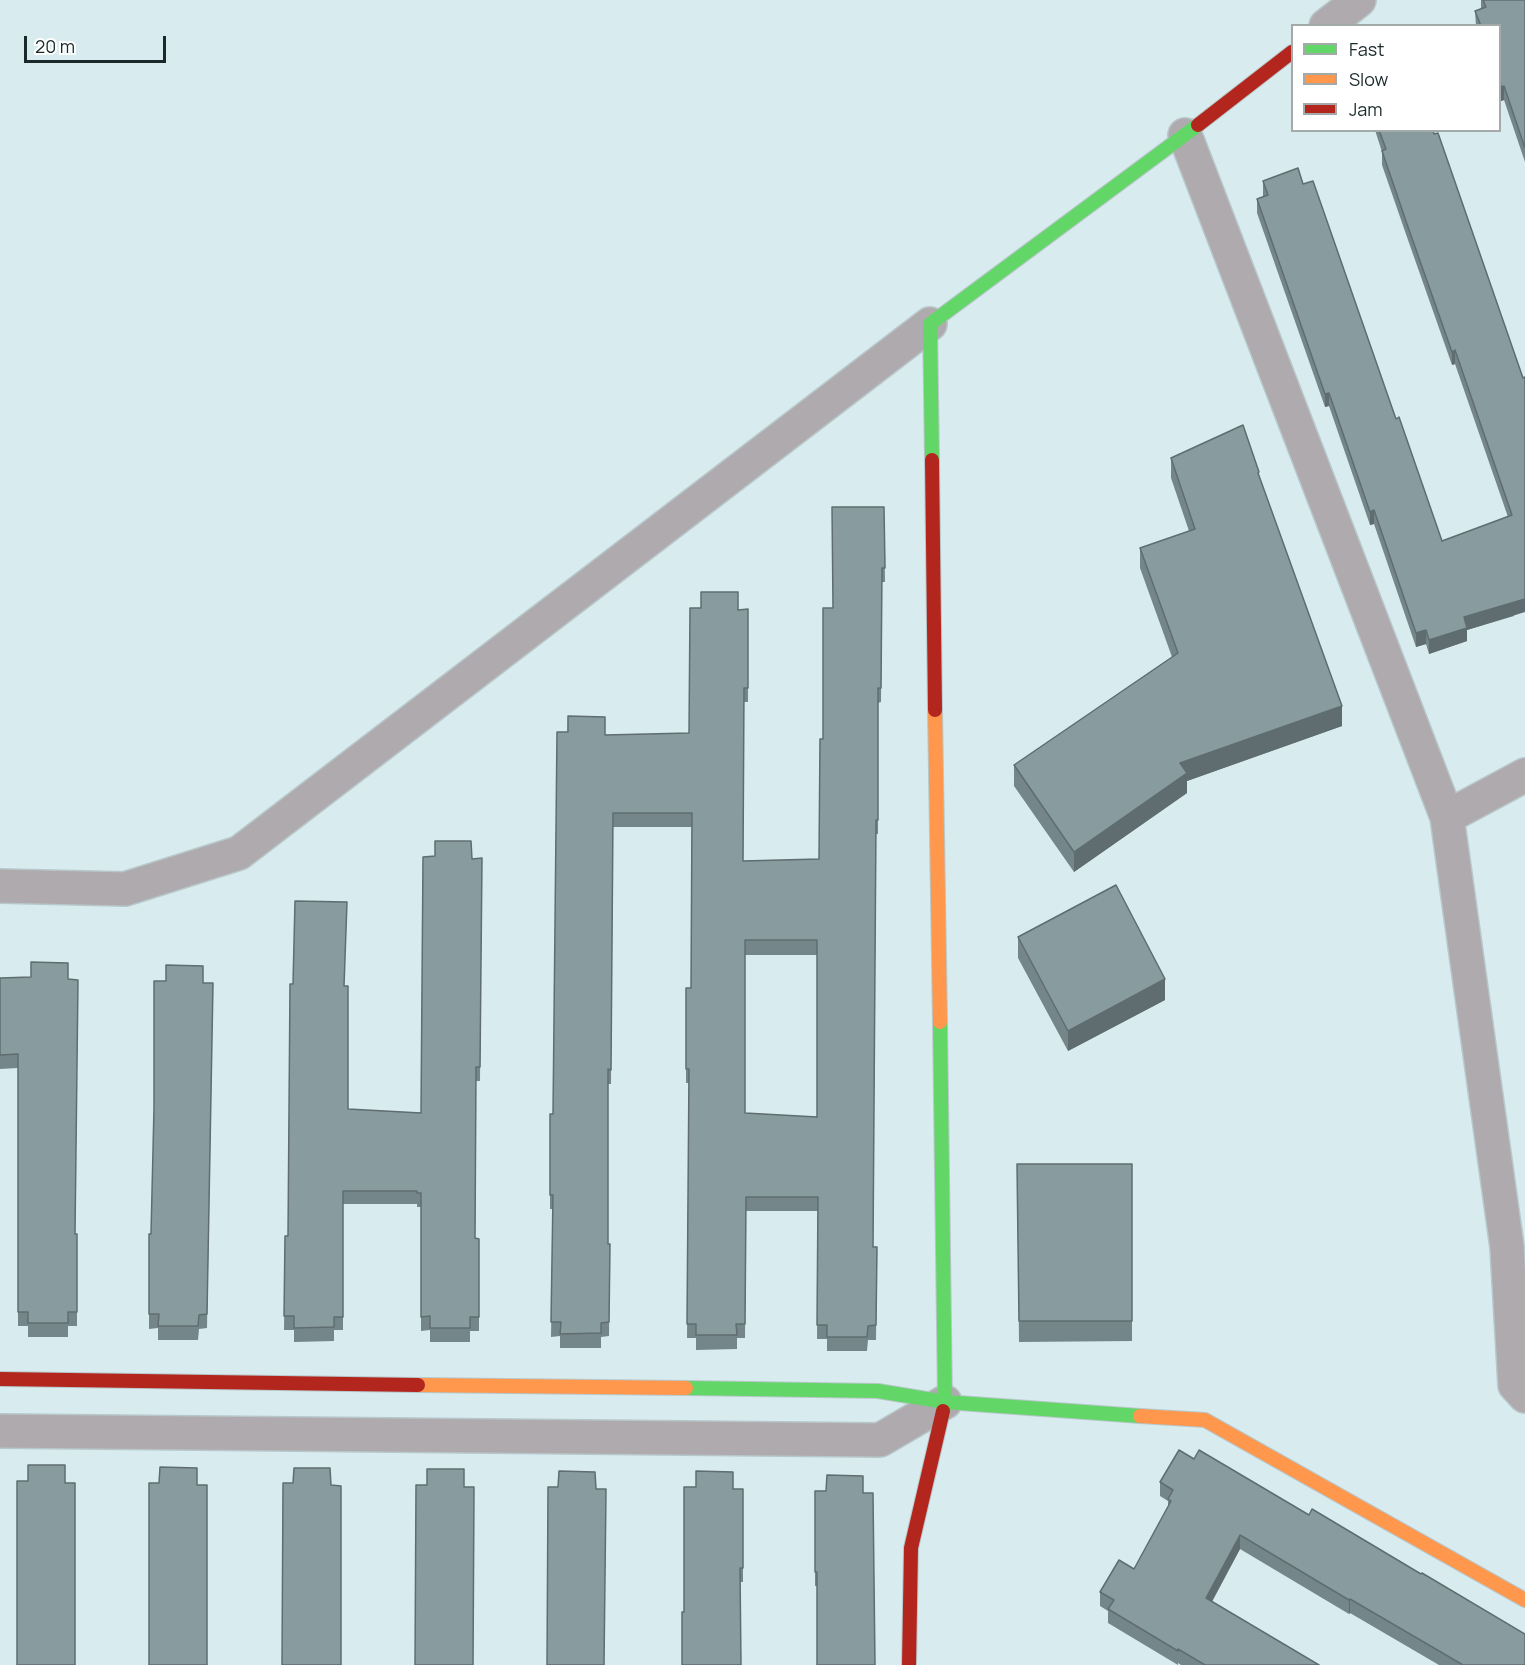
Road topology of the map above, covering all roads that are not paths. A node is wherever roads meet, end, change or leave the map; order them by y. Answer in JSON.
{"nodes":[{"id":1,"x":1359,"y":0,"type":"edge"},
{"id":2,"x":1329,"y":24,"type":"edge"},
{"id":3,"x":1291,"y":54,"type":"edge"},
{"id":4,"x":1185,"y":135,"type":"junction"},
{"id":5,"x":930,"y":324,"type":"junction"},
{"id":6,"x":1525,"y":774,"type":"edge"},
{"id":7,"x":1447,"y":818,"type":"junction"},
{"id":8,"x":0,"y":886,"type":"edge"},
{"id":9,"x":0,"y":1379,"type":"edge"},
{"id":10,"x":1525,"y":1396,"type":"edge"},
{"id":11,"x":945,"y":1402,"type":"junction"},
{"id":12,"x":0,"y":1431,"type":"edge"},
{"id":13,"x":1525,"y":1600,"type":"edge"},
{"id":14,"x":909,"y":1665,"type":"edge"}],
"edges":[{"from":1,"to":2,"type":"street"},
{"from":3,"to":4,"type":"street"},
{"from":4,"to":5,"type":"street"},
{"from":4,"to":7,"type":"street"},
{"from":5,"to":8,"type":"street"},
{"from":5,"to":11,"type":"street"},
{"from":6,"to":7,"type":"street"},
{"from":7,"to":10,"type":"street"},
{"from":9,"to":11,"type":"street"},
{"from":11,"to":12,"type":"street"},
{"from":11,"to":13,"type":"street"},
{"from":11,"to":14,"type":"street"}]}
